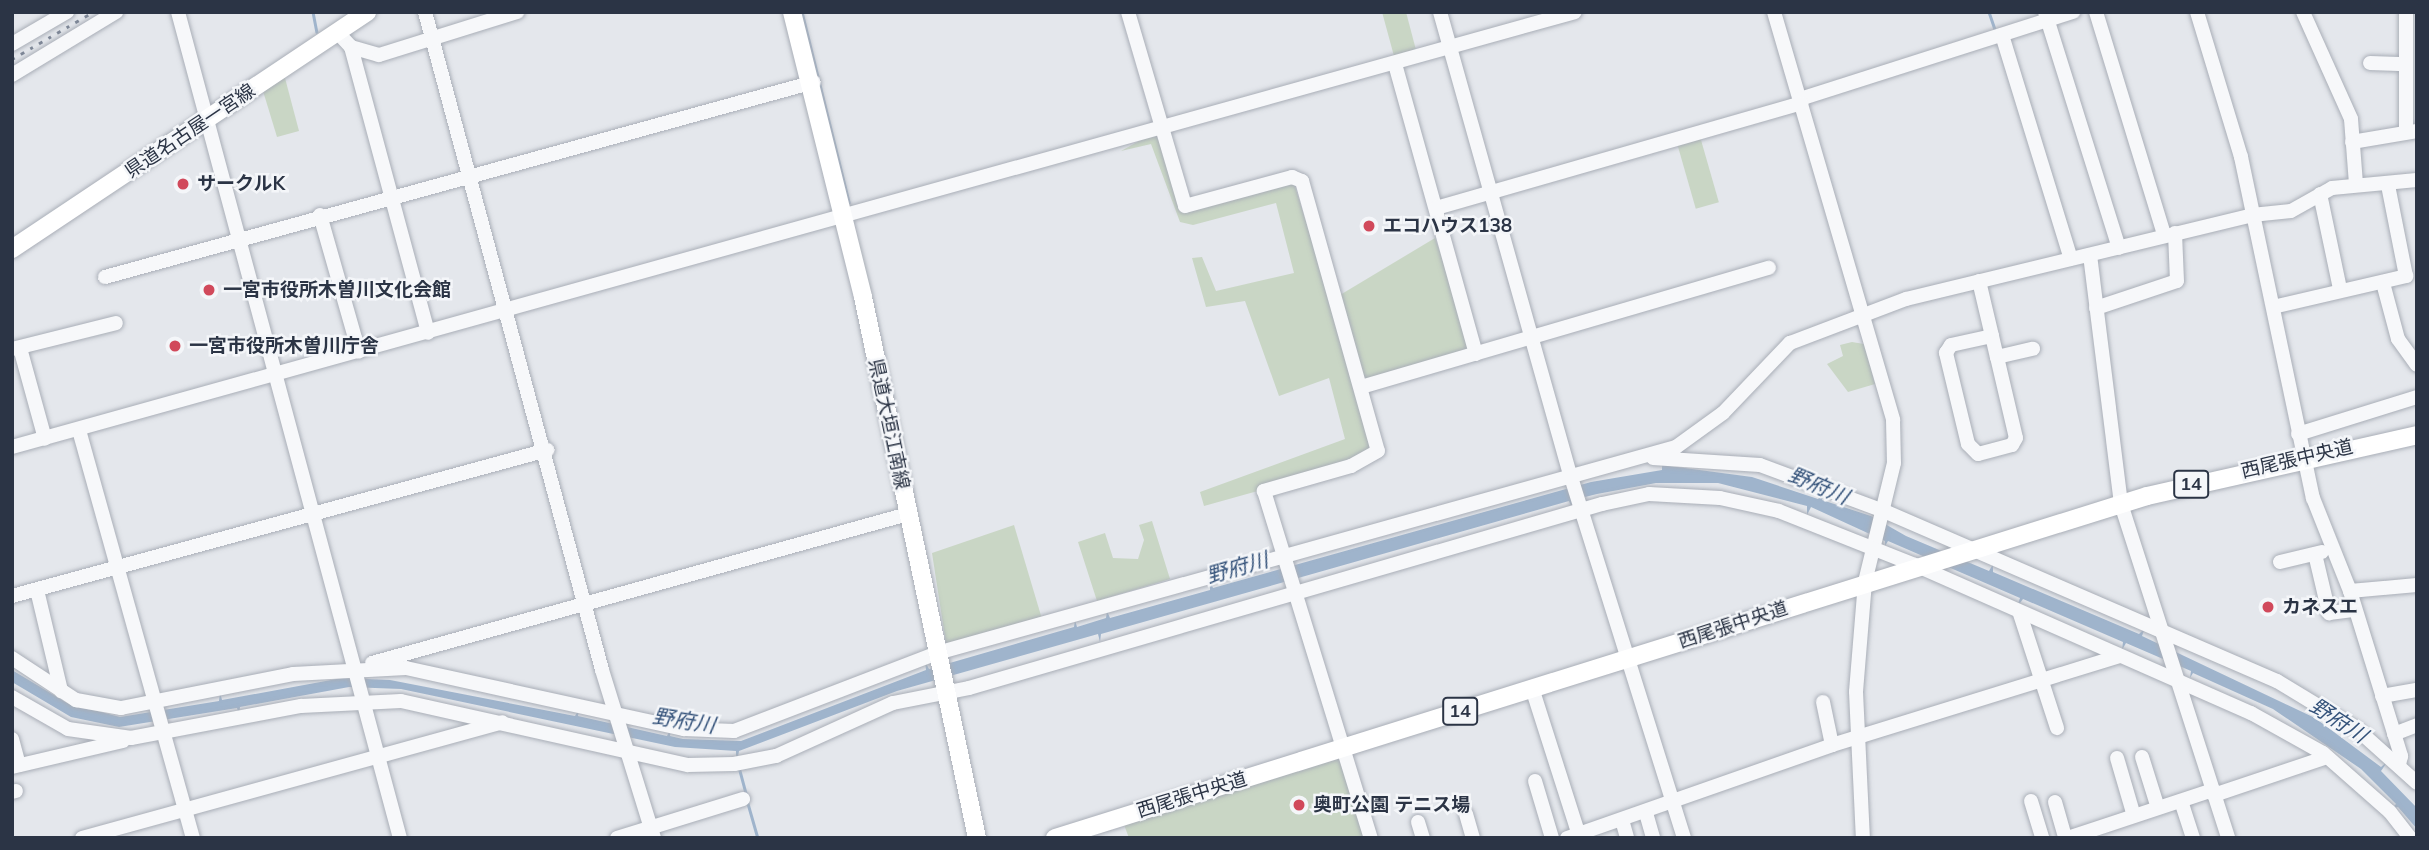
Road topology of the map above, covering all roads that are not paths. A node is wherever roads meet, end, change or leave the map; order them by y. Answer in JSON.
{"nodes":[{"id":1,"x":67,"y":12,"type":"edge"},
{"id":2,"x":116,"y":12,"type":"edge"},
{"id":3,"x":178,"y":12,"type":"edge"},
{"id":4,"x":367,"y":12,"type":"edge"},
{"id":5,"x":425,"y":12,"type":"edge"},
{"id":6,"x":517,"y":12,"type":"edge"},
{"id":7,"x":792,"y":12,"type":"edge"},
{"id":8,"x":1128,"y":12,"type":"edge"},
{"id":9,"x":1440,"y":12,"type":"edge"},
{"id":10,"x":1575,"y":12,"type":"edge"},
{"id":11,"x":1773,"y":12,"type":"edge"},
{"id":12,"x":2073,"y":12,"type":"edge"},
{"id":13,"x":2096,"y":12,"type":"edge"},
{"id":14,"x":2197,"y":12,"type":"edge"},
{"id":15,"x":2303,"y":12,"type":"edge"},
{"id":16,"x":2406,"y":12,"type":"edge"},
{"id":17,"x":2047,"y":16,"type":"edge"},
{"id":18,"x":343,"y":24,"type":"edge"},
{"id":19,"x":2002,"y":35,"type":"junction"},
{"id":20,"x":433,"y":38,"type":"junction"},
{"id":21,"x":12,"y":44,"type":"edge"},
{"id":22,"x":351,"y":47,"type":"junction"},
{"id":23,"x":1450,"y":48,"type":"junction"},
{"id":24,"x":2370,"y":63,"type":"dead end"},
{"id":25,"x":1395,"y":64,"type":"junction"},
{"id":26,"x":2406,"y":64,"type":"junction"},
{"id":27,"x":12,"y":75,"type":"edge"},
{"id":28,"x":814,"y":82,"type":"junction"},
{"id":29,"x":1801,"y":101,"type":"junction"},
{"id":30,"x":206,"y":120,"type":"junction"},
{"id":31,"x":1163,"y":130,"type":"junction"},
{"id":32,"x":2412,"y":131,"type":"edge"},
{"id":33,"x":2352,"y":142,"type":"junction"},
{"id":34,"x":469,"y":174,"type":"junction"},
{"id":35,"x":2417,"y":180,"type":"edge"},
{"id":36,"x":2356,"y":184,"type":"junction"},
{"id":37,"x":2388,"y":186,"type":"junction"},
{"id":38,"x":1491,"y":193,"type":"junction"},
{"id":39,"x":2320,"y":194,"type":"junction"},
{"id":40,"x":389,"y":197,"type":"junction"},
{"id":41,"x":1436,"y":208,"type":"junction"},
{"id":42,"x":320,"y":215,"type":"junction"},
{"id":43,"x":2252,"y":215,"type":"junction"},
{"id":44,"x":844,"y":220,"type":"junction"},
{"id":45,"x":2170,"y":234,"type":"junction"},
{"id":46,"x":235,"y":240,"type":"junction"},
{"id":47,"x":2119,"y":248,"type":"junction"},
{"id":48,"x":12,"y":250,"type":"edge"},
{"id":49,"x":2090,"y":255,"type":"junction"},
{"id":50,"x":2071,"y":259,"type":"junction"},
{"id":51,"x":1769,"y":268,"type":"dead end"},
{"id":52,"x":105,"y":277,"type":"dead end"},
{"id":53,"x":1979,"y":281,"type":"junction"},
{"id":54,"x":2383,"y":283,"type":"junction"},
{"id":55,"x":2340,"y":289,"type":"junction"},
{"id":56,"x":2273,"y":307,"type":"junction"},
{"id":57,"x":2096,"y":308,"type":"junction"},
{"id":58,"x":509,"y":311,"type":"junction"},
{"id":59,"x":1863,"y":317,"type":"junction"},
{"id":60,"x":116,"y":323,"type":"dead end"},
{"id":61,"x":428,"y":333,"type":"junction"},
{"id":62,"x":1992,"y":336,"type":"junction"},
{"id":63,"x":1533,"y":337,"type":"junction"},
{"id":64,"x":2033,"y":348,"type":"dead end"},
{"id":65,"x":16,"y":349,"type":"edge"},
{"id":66,"x":359,"y":352,"type":"junction"},
{"id":67,"x":1476,"y":354,"type":"junction"},
{"id":68,"x":1997,"y":357,"type":"junction"},
{"id":69,"x":2417,"y":365,"type":"edge"},
{"id":70,"x":271,"y":375,"type":"junction"},
{"id":71,"x":1361,"y":387,"type":"junction"},
{"id":72,"x":2417,"y":397,"type":"edge"},
{"id":73,"x":79,"y":430,"type":"junction"},
{"id":74,"x":2298,"y":433,"type":"junction"},
{"id":75,"x":2417,"y":435,"type":"edge"},
{"id":76,"x":45,"y":439,"type":"junction"},
{"id":77,"x":12,"y":447,"type":"edge"},
{"id":78,"x":547,"y":450,"type":"junction"},
{"id":79,"x":2302,"y":456,"type":"junction"},
{"id":80,"x":1630,"y":458,"type":"junction"},
{"id":81,"x":1570,"y":474,"type":"junction"},
{"id":82,"x":2121,"y":504,"type":"junction"},
{"id":83,"x":1582,"y":510,"type":"junction"},
{"id":84,"x":1883,"y":512,"type":"junction"},
{"id":85,"x":308,"y":514,"type":"junction"},
{"id":86,"x":908,"y":514,"type":"junction"},
{"id":87,"x":1970,"y":549,"type":"junction"},
{"id":88,"x":2333,"y":549,"type":"junction"},
{"id":89,"x":1876,"y":550,"type":"junction"},
{"id":90,"x":2315,"y":554,"type":"junction"},
{"id":91,"x":1282,"y":557,"type":"junction"},
{"id":92,"x":2280,"y":562,"type":"dead end"},
{"id":93,"x":1915,"y":565,"type":"junction"},
{"id":94,"x":119,"y":568,"type":"junction"},
{"id":95,"x":1865,"y":582,"type":"junction"},
{"id":96,"x":2417,"y":585,"type":"edge"},
{"id":97,"x":37,"y":590,"type":"junction"},
{"id":98,"x":2350,"y":591,"type":"junction"},
{"id":99,"x":1293,"y":594,"type":"junction"},
{"id":100,"x":12,"y":596,"type":"edge"},
{"id":101,"x":588,"y":604,"type":"junction"},
{"id":102,"x":2355,"y":610,"type":"junction"},
{"id":103,"x":2020,"y":614,"type":"junction"},
{"id":104,"x":2161,"y":631,"type":"junction"},
{"id":105,"x":937,"y":653,"type":"junction"},
{"id":106,"x":2120,"y":656,"type":"junction"},
{"id":107,"x":12,"y":658,"type":"edge"},
{"id":108,"x":1626,"y":659,"type":"junction"},
{"id":109,"x":356,"y":668,"type":"junction"},
{"id":110,"x":2175,"y":678,"type":"junction"},
{"id":111,"x":2042,"y":680,"type":"junction"},
{"id":112,"x":1532,"y":688,"type":"junction"},
{"id":113,"x":2417,"y":690,"type":"edge"},
{"id":114,"x":61,"y":691,"type":"junction"},
{"id":115,"x":945,"y":691,"type":"junction"},
{"id":116,"x":2382,"y":696,"type":"junction"},
{"id":117,"x":12,"y":697,"type":"edge"},
{"id":118,"x":359,"y":701,"type":"junction"},
{"id":119,"x":1823,"y":702,"type":"dead end"},
{"id":120,"x":153,"y":703,"type":"junction"},
{"id":121,"x":615,"y":712,"type":"junction"},
{"id":122,"x":504,"y":721,"type":"junction"},
{"id":123,"x":2417,"y":725,"type":"edge"},
{"id":124,"x":2057,"y":728,"type":"dead end"},
{"id":125,"x":76,"y":730,"type":"junction"},
{"id":126,"x":161,"y":734,"type":"junction"},
{"id":127,"x":2394,"y":734,"type":"junction"},
{"id":128,"x":131,"y":738,"type":"junction"},
{"id":129,"x":12,"y":739,"type":"edge"},
{"id":130,"x":1855,"y":739,"type":"junction"},
{"id":131,"x":1832,"y":745,"type":"junction"},
{"id":132,"x":1344,"y":747,"type":"junction"},
{"id":133,"x":627,"y":752,"type":"junction"},
{"id":134,"x":74,"y":754,"type":"junction"},
{"id":135,"x":376,"y":757,"type":"junction"},
{"id":136,"x":2142,"y":757,"type":"dead end"},
{"id":137,"x":2327,"y":757,"type":"junction"},
{"id":138,"x":2117,"y":758,"type":"dead end"},
{"id":139,"x":2399,"y":765,"type":"junction"},
{"id":140,"x":16,"y":766,"type":"edge"},
{"id":141,"x":1535,"y":780,"type":"dead end"},
{"id":142,"x":2417,"y":783,"type":"edge"},
{"id":143,"x":2214,"y":792,"type":"junction"},
{"id":144,"x":743,"y":799,"type":"dead end"},
{"id":145,"x":2031,"y":801,"type":"dead end"},
{"id":146,"x":2181,"y":801,"type":"junction"},
{"id":147,"x":2055,"y":802,"type":"dead end"},
{"id":148,"x":1674,"y":804,"type":"junction"},
{"id":149,"x":2158,"y":808,"type":"junction"},
{"id":150,"x":185,"y":810,"type":"junction"},
{"id":151,"x":1646,"y":813,"type":"junction"},
{"id":152,"x":1466,"y":814,"type":"dead end"},
{"id":153,"x":2134,"y":816,"type":"junction"},
{"id":154,"x":1622,"y":820,"type":"junction"},
{"id":155,"x":1418,"y":822,"type":"dead end"},
{"id":156,"x":653,"y":833,"type":"edge"},
{"id":157,"x":1575,"y":837,"type":"edge"},
{"id":158,"x":82,"y":838,"type":"edge"},
{"id":159,"x":193,"y":838,"type":"edge"},
{"id":160,"x":400,"y":838,"type":"edge"},
{"id":161,"x":617,"y":838,"type":"edge"},
{"id":162,"x":977,"y":838,"type":"edge"},
{"id":163,"x":1055,"y":838,"type":"edge"},
{"id":164,"x":1371,"y":838,"type":"edge"},
{"id":165,"x":1423,"y":838,"type":"edge"},
{"id":166,"x":1473,"y":838,"type":"edge"},
{"id":167,"x":1552,"y":838,"type":"edge"},
{"id":168,"x":1627,"y":838,"type":"edge"},
{"id":169,"x":1653,"y":838,"type":"edge"},
{"id":170,"x":1684,"y":838,"type":"edge"},
{"id":171,"x":1863,"y":838,"type":"edge"},
{"id":172,"x":2042,"y":838,"type":"edge"},
{"id":173,"x":2067,"y":838,"type":"edge"},
{"id":174,"x":2193,"y":838,"type":"edge"},
{"id":175,"x":2228,"y":838,"type":"edge"},
{"id":176,"x":2410,"y":838,"type":"edge"}],
"edges":[{"from":1,"to":21,"type":"street"},
{"from":2,"to":27,"type":"street"},
{"from":3,"to":30,"type":"street"},
{"from":4,"to":18,"type":"main road","name":"県道名古屋一宮線"},
{"from":5,"to":20,"type":"street"},
{"from":6,"to":20,"type":"street"},
{"from":7,"to":28,"type":"main road","name":"県道大垣江南線"},
{"from":8,"to":31,"type":"street"},
{"from":9,"to":23,"type":"street"},
{"from":10,"to":23,"type":"street"},
{"from":11,"to":29,"type":"street"},
{"from":12,"to":17,"type":"street"},
{"from":13,"to":45,"type":"street"},
{"from":14,"to":43,"type":"street"},
{"from":15,"to":33,"type":"street"},
{"from":16,"to":26,"type":"street"},
{"from":17,"to":19,"type":"street"},
{"from":17,"to":47,"type":"street"},
{"from":18,"to":22,"type":"street"},
{"from":18,"to":30,"type":"main road","name":"県道名古屋一宮線"},
{"from":19,"to":29,"type":"street"},
{"from":19,"to":50,"type":"street"},
{"from":20,"to":22,"type":"street"},
{"from":20,"to":34,"type":"street"},
{"from":22,"to":40,"type":"street"},
{"from":23,"to":25,"type":"street"},
{"from":23,"to":38,"type":"street"},
{"from":24,"to":26,"type":"street"},
{"from":25,"to":31,"type":"street"},
{"from":25,"to":41,"type":"street"},
{"from":26,"to":32,"type":"street"},
{"from":28,"to":34,"type":"street"},
{"from":28,"to":44,"type":"main road","name":"県道大垣江南線"},
{"from":29,"to":38,"type":"street"},
{"from":29,"to":59,"type":"street"},
{"from":30,"to":46,"type":"street"},
{"from":30,"to":48,"type":"main road","name":"県道名古屋一宮線"},
{"from":31,"to":44,"type":"street"},
{"from":31,"to":71,"type":"street"},
{"from":32,"to":33,"type":"street"},
{"from":33,"to":36,"type":"street"},
{"from":34,"to":40,"type":"street"},
{"from":34,"to":58,"type":"street"},
{"from":35,"to":37,"type":"street"},
{"from":36,"to":37,"type":"street"},
{"from":36,"to":39,"type":"street"},
{"from":37,"to":54,"type":"street"},
{"from":38,"to":41,"type":"street"},
{"from":38,"to":63,"type":"street"},
{"from":39,"to":43,"type":"street"},
{"from":39,"to":55,"type":"street"},
{"from":40,"to":42,"type":"street"},
{"from":40,"to":61,"type":"street"},
{"from":41,"to":67,"type":"street"},
{"from":42,"to":46,"type":"street"},
{"from":42,"to":66,"type":"street"},
{"from":43,"to":45,"type":"street"},
{"from":43,"to":56,"type":"street"},
{"from":44,"to":58,"type":"street"},
{"from":44,"to":86,"type":"main road","name":"県道大垣江南線"},
{"from":45,"to":47,"type":"street"},
{"from":45,"to":57,"type":"street"},
{"from":46,"to":52,"type":"street"},
{"from":46,"to":70,"type":"street"},
{"from":47,"to":49,"type":"street"},
{"from":49,"to":50,"type":"street"},
{"from":49,"to":57,"type":"street"},
{"from":50,"to":53,"type":"street"},
{"from":51,"to":63,"type":"street"},
{"from":53,"to":59,"type":"street"},
{"from":53,"to":62,"type":"street"},
{"from":54,"to":55,"type":"street"},
{"from":54,"to":69,"type":"street"},
{"from":55,"to":56,"type":"street"},
{"from":56,"to":74,"type":"street"},
{"from":57,"to":82,"type":"street"},
{"from":58,"to":61,"type":"street"},
{"from":58,"to":78,"type":"street"},
{"from":59,"to":80,"type":"street"},
{"from":59,"to":84,"type":"street"},
{"from":60,"to":65,"type":"street"},
{"from":61,"to":66,"type":"street"},
{"from":62,"to":68,"type":"street"},
{"from":62,"to":68,"type":"street"},
{"from":63,"to":67,"type":"street"},
{"from":63,"to":81,"type":"street"},
{"from":64,"to":68,"type":"street"},
{"from":65,"to":76,"type":"street"},
{"from":66,"to":70,"type":"street"},
{"from":67,"to":71,"type":"street"},
{"from":70,"to":73,"type":"street"},
{"from":70,"to":85,"type":"street"},
{"from":71,"to":91,"type":"street"},
{"from":72,"to":74,"type":"street"},
{"from":73,"to":76,"type":"street"},
{"from":73,"to":94,"type":"street"},
{"from":74,"to":79,"type":"street"},
{"from":75,"to":79,"type":"main road","name":"西尾張中央道","number":"14"},
{"from":76,"to":77,"type":"street"},
{"from":78,"to":85,"type":"street"},
{"from":78,"to":101,"type":"street"},
{"from":79,"to":82,"type":"main road","name":"西尾張中央道","number":"14"},
{"from":79,"to":88,"type":"street"},
{"from":80,"to":81,"type":"street"},
{"from":80,"to":84,"type":"street"},
{"from":81,"to":83,"type":"street"},
{"from":81,"to":91,"type":"street"},
{"from":82,"to":87,"type":"main road","name":"西尾張中央道","number":"14"},
{"from":82,"to":104,"type":"street"},
{"from":83,"to":89,"type":"street"},
{"from":83,"to":99,"type":"street"},
{"from":83,"to":108,"type":"street"},
{"from":84,"to":87,"type":"street"},
{"from":84,"to":89,"type":"street"},
{"from":85,"to":94,"type":"street"},
{"from":85,"to":109,"type":"street"},
{"from":86,"to":101,"type":"street"},
{"from":86,"to":105,"type":"main road","name":"県道大垣江南線"},
{"from":87,"to":93,"type":"main road","name":"西尾張中央道","number":"14"},
{"from":87,"to":104,"type":"street"},
{"from":88,"to":90,"type":"street"},
{"from":88,"to":98,"type":"street"},
{"from":89,"to":93,"type":"street"},
{"from":89,"to":95,"type":"street"},
{"from":90,"to":92,"type":"street"},
{"from":90,"to":102,"type":"street"},
{"from":91,"to":99,"type":"street"},
{"from":91,"to":105,"type":"street"},
{"from":93,"to":95,"type":"main road","name":"西尾張中央道","number":"14"},
{"from":93,"to":103,"type":"street"},
{"from":94,"to":97,"type":"street"},
{"from":94,"to":120,"type":"street"},
{"from":95,"to":108,"type":"main road","name":"西尾張中央道","number":"14"},
{"from":95,"to":130,"type":"street"},
{"from":96,"to":98,"type":"street"},
{"from":97,"to":100,"type":"street"},
{"from":97,"to":114,"type":"street"},
{"from":98,"to":102,"type":"street"},
{"from":99,"to":115,"type":"street"},
{"from":99,"to":132,"type":"street"},
{"from":101,"to":109,"type":"street"},
{"from":101,"to":121,"type":"street"},
{"from":102,"to":116,"type":"street"},
{"from":103,"to":106,"type":"street"},
{"from":103,"to":111,"type":"street"},
{"from":104,"to":110,"type":"street"},
{"from":104,"to":139,"type":"street"},
{"from":105,"to":115,"type":"main road","name":"県道大垣江南線"},
{"from":105,"to":121,"type":"street"},
{"from":106,"to":110,"type":"street"},
{"from":106,"to":111,"type":"street"},
{"from":107,"to":114,"type":"street"},
{"from":108,"to":112,"type":"main road","name":"西尾張中央道","number":"14"},
{"from":108,"to":148,"type":"street"},
{"from":109,"to":118,"type":"street"},
{"from":109,"to":120,"type":"street"},
{"from":109,"to":121,"type":"street"},
{"from":110,"to":137,"type":"street"},
{"from":110,"to":143,"type":"street"},
{"from":111,"to":124,"type":"street"},
{"from":111,"to":130,"type":"street"},
{"from":112,"to":132,"type":"main road","name":"西尾張中央道","number":"14"},
{"from":112,"to":157,"type":"street"},
{"from":113,"to":116,"type":"street"},
{"from":114,"to":120,"type":"street"},
{"from":115,"to":133,"type":"street"},
{"from":115,"to":162,"type":"main road","name":"県道大垣江南線"},
{"from":116,"to":127,"type":"street"},
{"from":117,"to":125,"type":"street"},
{"from":118,"to":122,"type":"street"},
{"from":118,"to":126,"type":"street"},
{"from":118,"to":135,"type":"street"},
{"from":119,"to":131,"type":"street"},
{"from":120,"to":126,"type":"street"},
{"from":121,"to":133,"type":"street"},
{"from":122,"to":133,"type":"street"},
{"from":122,"to":135,"type":"street"},
{"from":123,"to":127,"type":"street"},
{"from":125,"to":128,"type":"street"},
{"from":125,"to":134,"type":"street"},
{"from":126,"to":128,"type":"street"},
{"from":126,"to":150,"type":"street"},
{"from":127,"to":139,"type":"street"},
{"from":128,"to":134,"type":"street"},
{"from":129,"to":140,"type":"street"},
{"from":130,"to":131,"type":"street"},
{"from":130,"to":171,"type":"street"},
{"from":131,"to":148,"type":"street"},
{"from":132,"to":163,"type":"main road","name":"西尾張中央道","number":"14"},
{"from":132,"to":164,"type":"street"},
{"from":133,"to":156,"type":"street"},
{"from":134,"to":140,"type":"street"},
{"from":135,"to":150,"type":"street"},
{"from":135,"to":160,"type":"street"},
{"from":136,"to":149,"type":"street"},
{"from":137,"to":143,"type":"street"},
{"from":137,"to":176,"type":"street"},
{"from":138,"to":153,"type":"street"},
{"from":139,"to":142,"type":"street"},
{"from":141,"to":167,"type":"street"},
{"from":143,"to":146,"type":"street"},
{"from":143,"to":175,"type":"street"},
{"from":144,"to":156,"type":"street"},
{"from":145,"to":172,"type":"street"},
{"from":146,"to":149,"type":"street"},
{"from":146,"to":174,"type":"street"},
{"from":147,"to":173,"type":"street"},
{"from":148,"to":151,"type":"street"},
{"from":148,"to":170,"type":"street"},
{"from":149,"to":153,"type":"street"},
{"from":150,"to":158,"type":"street"},
{"from":150,"to":159,"type":"street"},
{"from":151,"to":154,"type":"street"},
{"from":151,"to":169,"type":"street"},
{"from":152,"to":166,"type":"street"},
{"from":153,"to":173,"type":"street"},
{"from":154,"to":157,"type":"street"},
{"from":154,"to":168,"type":"street"},
{"from":155,"to":165,"type":"street"},
{"from":156,"to":161,"type":"street"}]}
